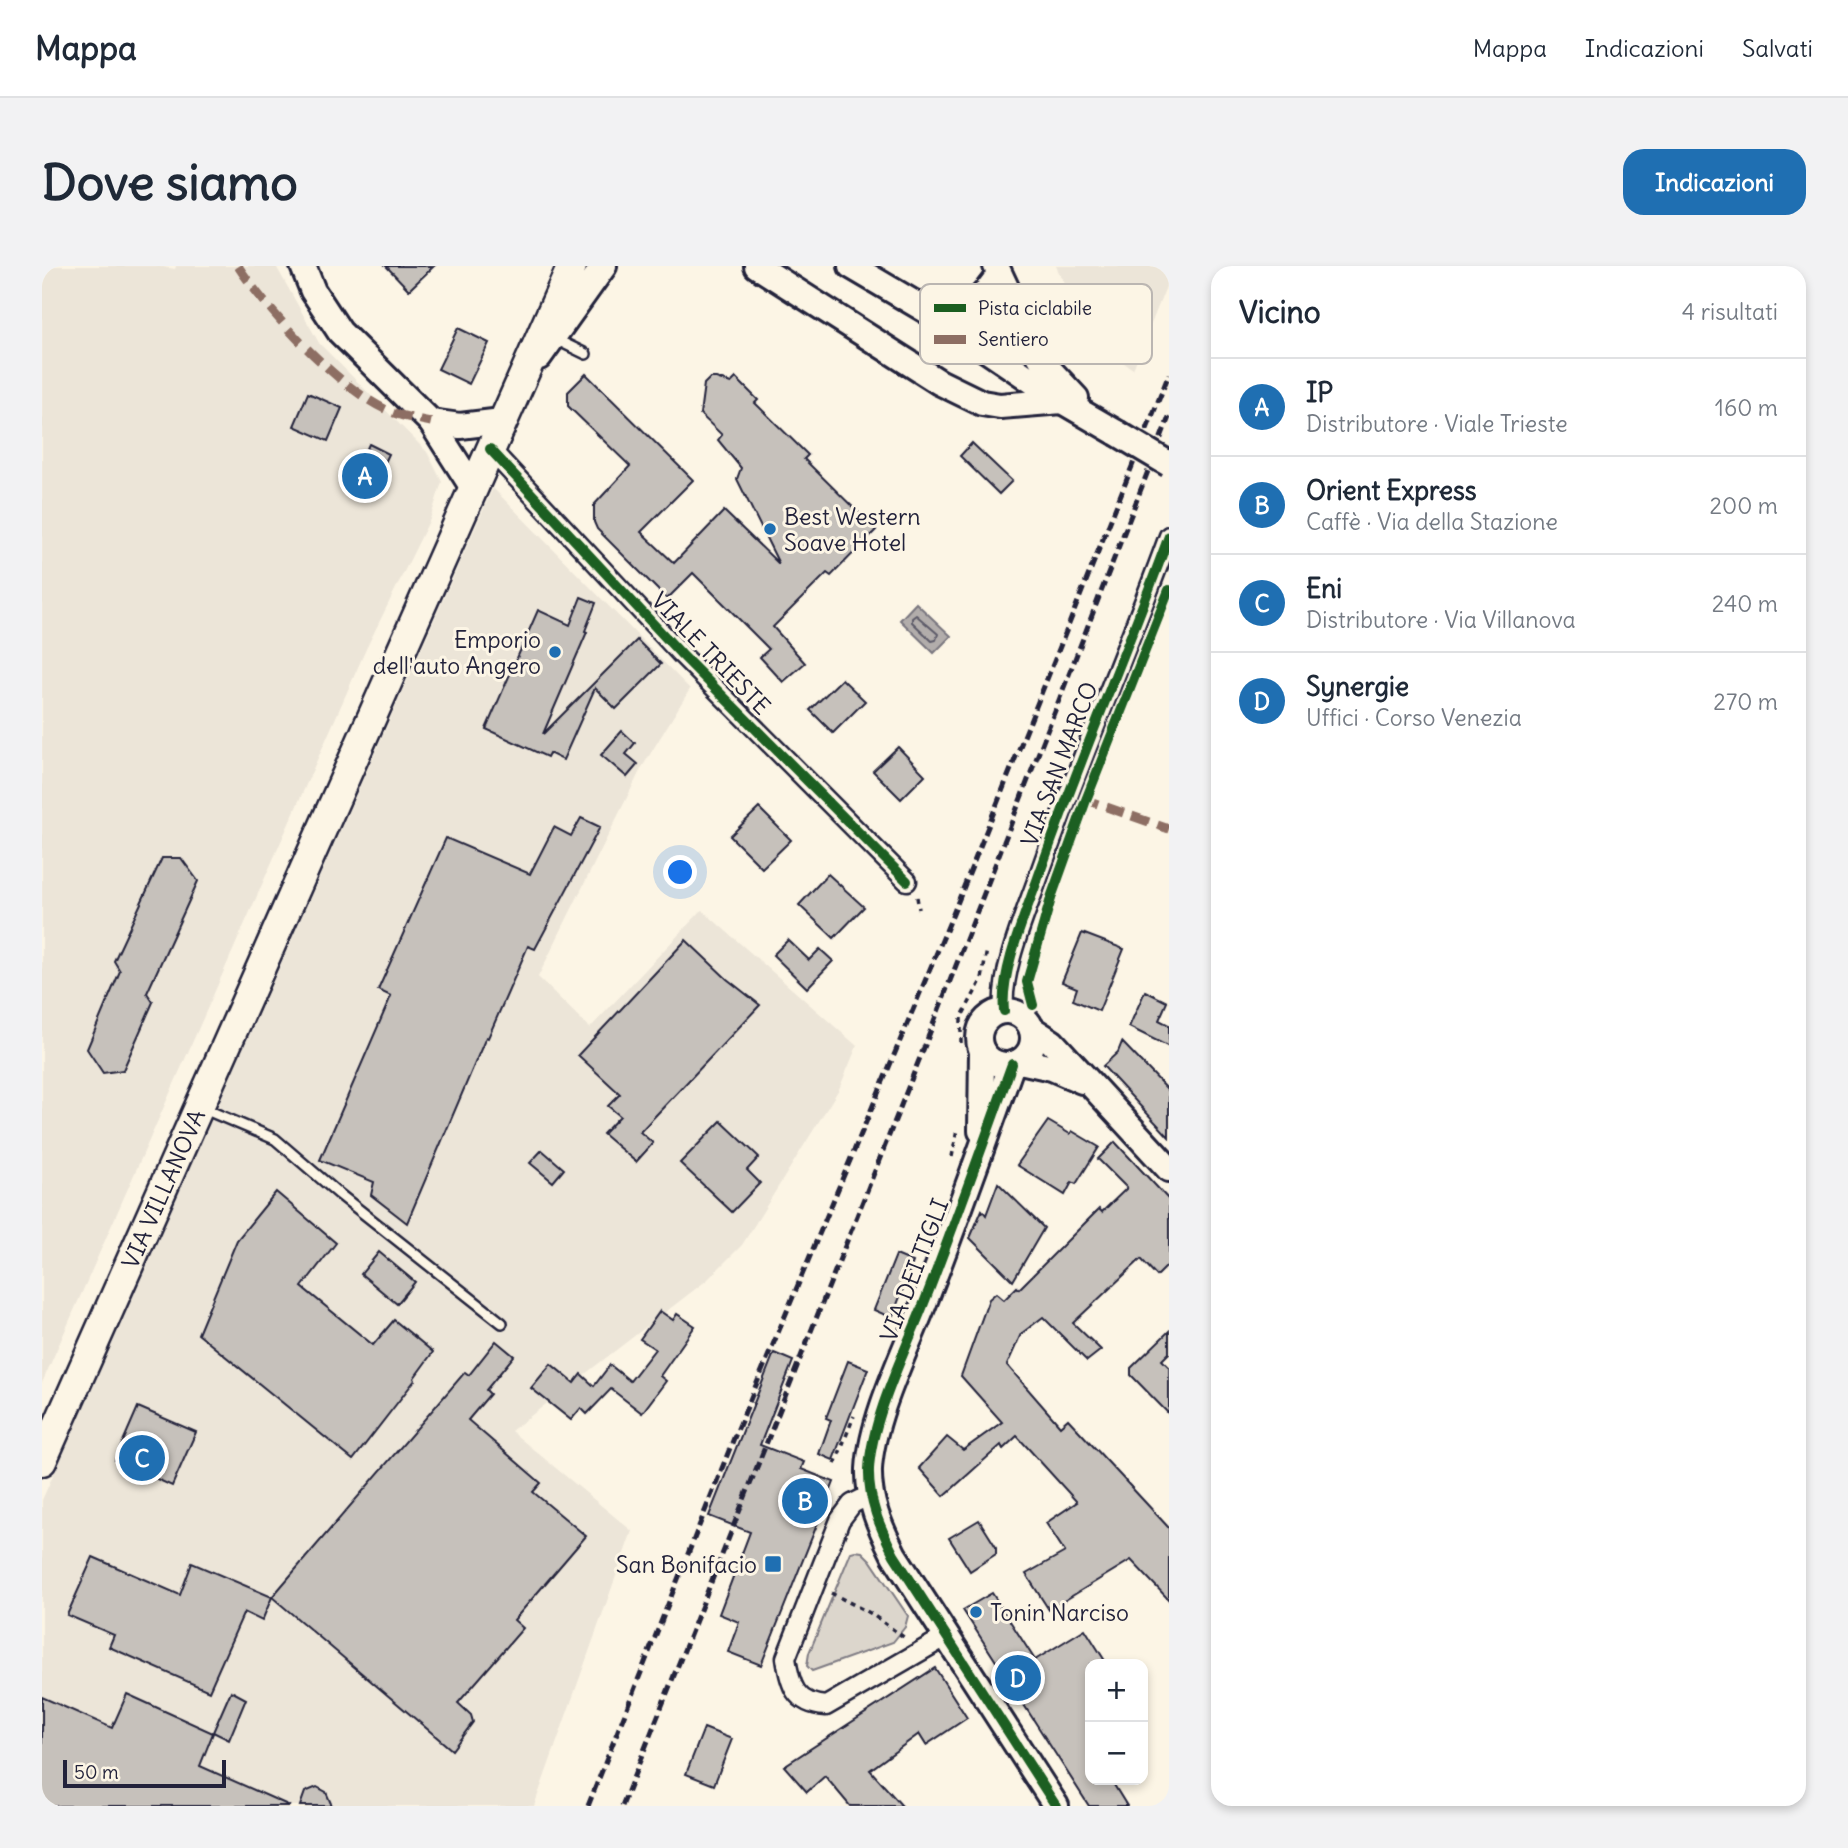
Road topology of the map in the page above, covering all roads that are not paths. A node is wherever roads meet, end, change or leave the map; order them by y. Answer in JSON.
{"nodes":[{"id":1,"x":303,"y":266,"type":"edge"},
{"id":2,"x":610,"y":266,"type":"edge"},
{"id":3,"x":757,"y":266,"type":"edge"},
{"id":4,"x":851,"y":266,"type":"edge"},
{"id":5,"x":589,"y":273,"type":"edge"},
{"id":6,"x":920,"y":307,"type":"edge"},
{"id":7,"x":554,"y":338,"type":"junction"},
{"id":8,"x":586,"y":354,"type":"dead end"},
{"id":9,"x":1007,"y":364,"type":"edge"},
{"id":10,"x":1044,"y":364,"type":"edge"},
{"id":11,"x":520,"y":383,"type":"junction"},
{"id":12,"x":1062,"y":401,"type":"junction"},
{"id":13,"x":502,"y":421,"type":"junction"},
{"id":14,"x":431,"y":422,"type":"junction"},
{"id":15,"x":1111,"y":429,"type":"junction"},
{"id":16,"x":490,"y":449,"type":"junction"},
{"id":17,"x":1169,"y":464,"type":"edge"},
{"id":18,"x":473,"y":488,"type":"junction"},
{"id":19,"x":1169,"y":536,"type":"edge"},
{"id":20,"x":906,"y":881,"type":"dead end"},
{"id":21,"x":1004,"y":1011,"type":"junction"},
{"id":22,"x":1032,"y":1029,"type":"junction"},
{"id":23,"x":972,"y":1048,"type":"junction"},
{"id":24,"x":1016,"y":1063,"type":"junction"},
{"id":25,"x":1092,"y":1086,"type":"junction"},
{"id":26,"x":199,"y":1107,"type":"junction"},
{"id":27,"x":981,"y":1152,"type":"junction"},
{"id":28,"x":1169,"y":1169,"type":"edge"},
{"id":29,"x":502,"y":1323,"type":"dead end"},
{"id":30,"x":42,"y":1461,"type":"edge"},
{"id":31,"x":870,"y":1494,"type":"junction"},
{"id":32,"x":947,"y":1636,"type":"junction"},
{"id":33,"x":1056,"y":1806,"type":"edge"}],
"edges":[{"from":1,"to":14,"type":"main road"},
{"from":2,"to":5,"type":"main road"},
{"from":3,"to":12,"type":"main road"},
{"from":4,"to":6,"type":"main road"},
{"from":5,"to":7,"type":"main road"},
{"from":5,"to":11,"type":"main road"},
{"from":7,"to":8,"type":"lane"},
{"from":7,"to":11,"type":"main road"},
{"from":9,"to":12,"type":"main road"},
{"from":10,"to":15,"type":"main road"},
{"from":11,"to":13,"type":"main road"},
{"from":12,"to":15,"type":"main road"},
{"from":13,"to":14,"type":"main road"},
{"from":13,"to":16,"type":"main road"},
{"from":14,"to":18,"type":"main road"},
{"from":15,"to":17,"type":"main road","bridge":true},
{"from":16,"to":18,"type":"main road"},
{"from":16,"to":20,"type":"street","name":"VIALE TRIESTE"},
{"from":18,"to":26,"type":"main road"},
{"from":19,"to":21,"type":"street","name":"VIA SAN MARCO"},
{"from":21,"to":22,"type":"main road"},
{"from":21,"to":23,"type":"main road","name":"VIA DEI TIGLI"},
{"from":22,"to":24,"type":"main road","name":"VIA DEI TIGLI"},
{"from":22,"to":25,"type":"main road"},
{"from":23,"to":24,"type":"main road"},
{"from":23,"to":27,"type":"main road","name":"VIA DEI TIGLI"},
{"from":24,"to":25,"type":"main road"},
{"from":24,"to":27,"type":"main road","name":"VIA DEI TIGLI"},
{"from":25,"to":28,"type":"main road"},
{"from":26,"to":29,"type":"lane","name":"VIA VILLANOVA"},
{"from":26,"to":30,"type":"main road","name":"VIA VILLANOVA"},
{"from":27,"to":31,"type":"main road","name":"VIA DEI TIGLI"},
{"from":31,"to":32,"type":"main road","name":"VIA DEI TIGLI"},
{"from":31,"to":32,"type":"street"},
{"from":32,"to":33,"type":"main road","name":"VIA DEI TIGLI"}]}
